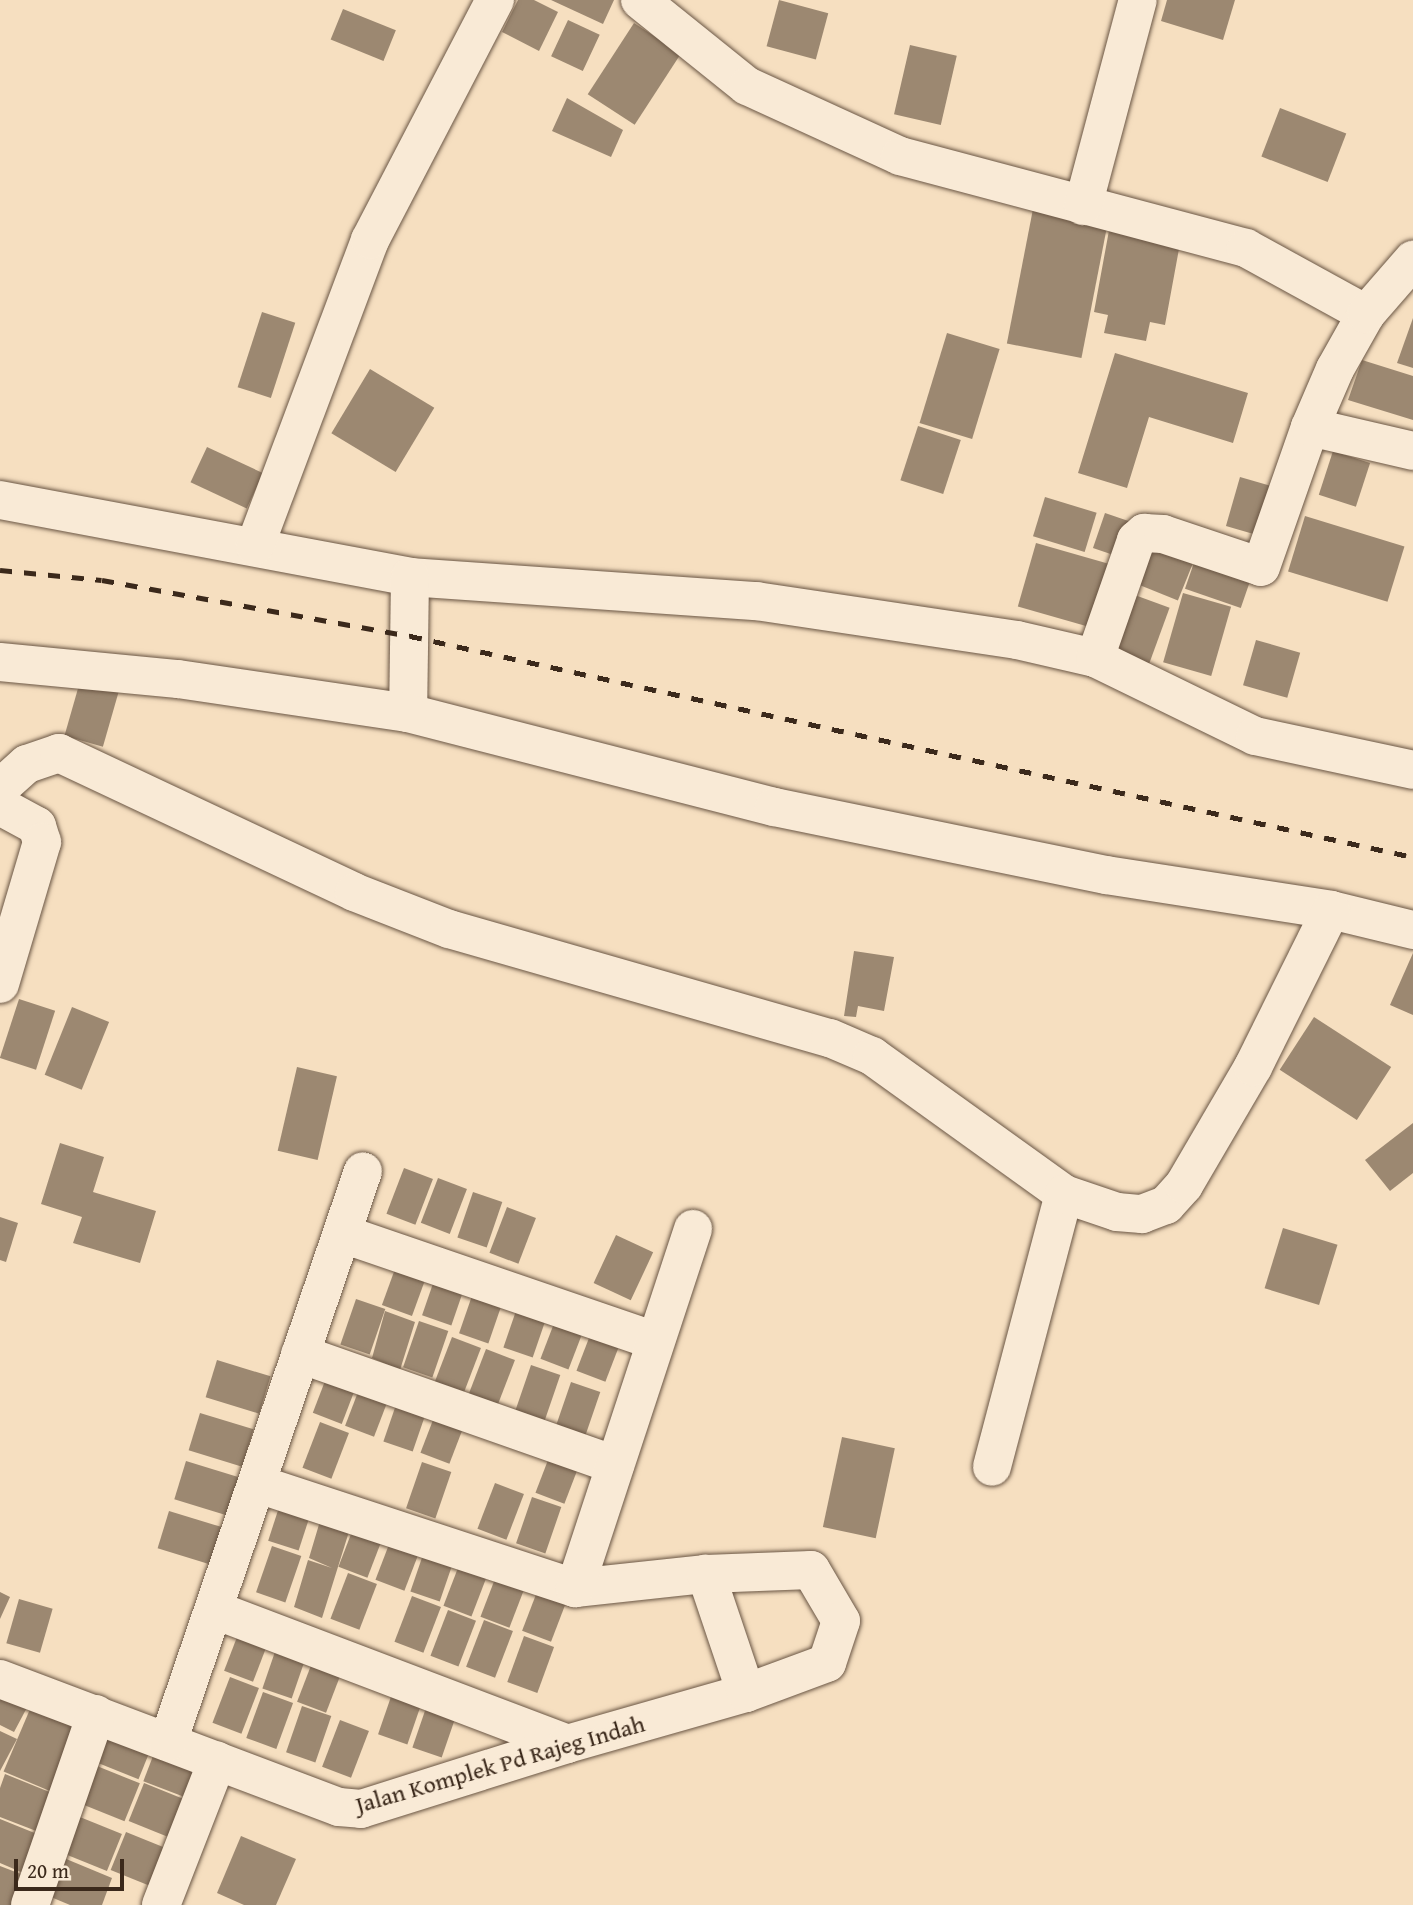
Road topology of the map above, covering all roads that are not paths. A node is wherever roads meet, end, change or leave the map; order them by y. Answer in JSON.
{"nodes":[{"id":1,"x":495,"y":0,"type":"edge"},
{"id":2,"x":640,"y":0,"type":"edge"},
{"id":3,"x":1138,"y":0,"type":"edge"},
{"id":4,"x":1083,"y":206,"type":"junction"},
{"id":5,"x":1413,"y":260,"type":"edge"},
{"id":6,"x":1366,"y":314,"type":"junction"},
{"id":7,"x":1310,"y":427,"type":"junction"},
{"id":8,"x":1413,"y":451,"type":"edge"},
{"id":9,"x":0,"y":500,"type":"edge"},
{"id":10,"x":256,"y":546,"type":"junction"},
{"id":11,"x":410,"y":578,"type":"junction"},
{"id":12,"x":1094,"y":657,"type":"junction"},
{"id":13,"x":0,"y":662,"type":"edge"},
{"id":14,"x":408,"y":713,"type":"junction"},
{"id":15,"x":1413,"y":770,"type":"edge"},
{"id":16,"x":0,"y":788,"type":"edge"},
{"id":17,"x":0,"y":806,"type":"edge"},
{"id":18,"x":1331,"y":910,"type":"junction"},
{"id":19,"x":1413,"y":930,"type":"edge"},
{"id":20,"x":0,"y":984,"type":"edge"},
{"id":21,"x":363,"y":1171,"type":"dead end"},
{"id":22,"x":1064,"y":1194,"type":"junction"},
{"id":23,"x":693,"y":1229,"type":"dead end"},
{"id":24,"x":343,"y":1234,"type":"junction"},
{"id":25,"x":655,"y":1341,"type":"junction"},
{"id":26,"x":300,"y":1354,"type":"junction"},
{"id":27,"x":615,"y":1465,"type":"junction"},
{"id":28,"x":992,"y":1467,"type":"dead end"},
{"id":29,"x":258,"y":1484,"type":"junction"},
{"id":30,"x":706,"y":1574,"type":"junction"},
{"id":31,"x":575,"y":1588,"type":"junction"},
{"id":32,"x":215,"y":1610,"type":"junction"},
{"id":33,"x":0,"y":1679,"type":"edge"},
{"id":34,"x":746,"y":1693,"type":"junction"},
{"id":35,"x":96,"y":1714,"type":"junction"},
{"id":36,"x":168,"y":1742,"type":"junction"},
{"id":37,"x":567,"y":1744,"type":"junction"},
{"id":38,"x":217,"y":1761,"type":"junction"},
{"id":39,"x":30,"y":1905,"type":"edge"},
{"id":40,"x":162,"y":1905,"type":"edge"}],
"edges":[{"from":1,"to":10,"type":"street"},
{"from":2,"to":4,"type":"street"},
{"from":3,"to":4,"type":"street"},
{"from":4,"to":6,"type":"street"},
{"from":5,"to":6,"type":"street"},
{"from":6,"to":7,"type":"street"},
{"from":7,"to":8,"type":"street"},
{"from":7,"to":12,"type":"street"},
{"from":9,"to":10,"type":"street"},
{"from":10,"to":11,"type":"street"},
{"from":11,"to":12,"type":"street"},
{"from":11,"to":14,"type":"street"},
{"from":12,"to":15,"type":"street"},
{"from":13,"to":14,"type":"street"},
{"from":14,"to":18,"type":"street"},
{"from":16,"to":22,"type":"street"},
{"from":17,"to":20,"type":"street"},
{"from":18,"to":19,"type":"street"},
{"from":18,"to":22,"type":"street"},
{"from":21,"to":24,"type":"street"},
{"from":22,"to":28,"type":"street"},
{"from":23,"to":25,"type":"street"},
{"from":24,"to":25,"type":"street"},
{"from":24,"to":26,"type":"street"},
{"from":25,"to":27,"type":"street"},
{"from":26,"to":27,"type":"street"},
{"from":26,"to":29,"type":"street"},
{"from":27,"to":31,"type":"street"},
{"from":29,"to":31,"type":"street"},
{"from":29,"to":32,"type":"street"},
{"from":30,"to":31,"type":"street","name":"Jalan Komplek Pd Rajeg Indah"},
{"from":30,"to":34,"type":"street"},
{"from":30,"to":34,"type":"street","name":"Jalan Komplek Pd Rajeg Indah"},
{"from":32,"to":36,"type":"street"},
{"from":32,"to":37,"type":"street"},
{"from":33,"to":35,"type":"street","name":"Jalan Komplek Pd Rajeg Indah"},
{"from":34,"to":37,"type":"street","name":"Jalan Komplek Pd Rajeg Indah"},
{"from":35,"to":36,"type":"street","name":"Jalan Komplek Pd Rajeg Indah"},
{"from":35,"to":39,"type":"street"},
{"from":36,"to":38,"type":"street","name":"Jalan Komplek Pd Rajeg Indah"},
{"from":37,"to":38,"type":"street","name":"Jalan Komplek Pd Rajeg Indah"},
{"from":38,"to":40,"type":"street"}]}
